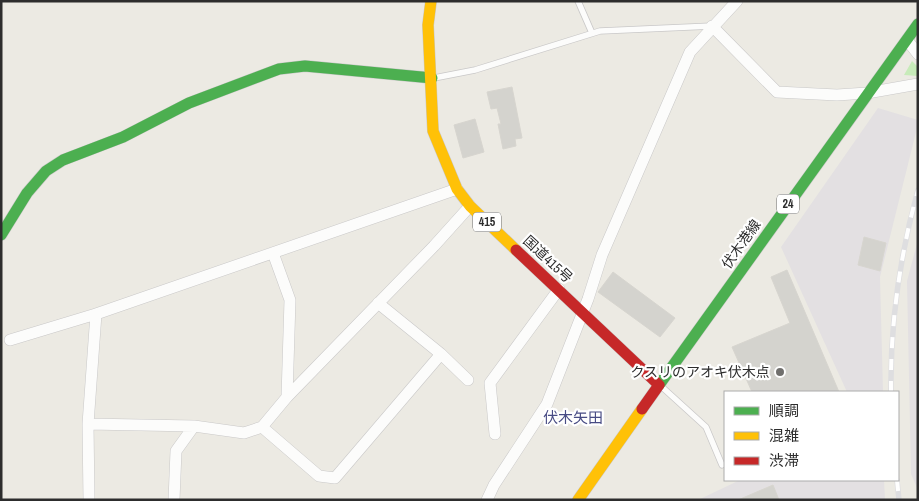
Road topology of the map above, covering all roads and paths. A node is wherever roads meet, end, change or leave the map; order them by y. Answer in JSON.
{"nodes":[{"id":1,"x":431,"y":1,"type":"edge"},
{"id":2,"x":578,"y":1,"type":"edge"},
{"id":3,"x":737,"y":1,"type":"edge"},
{"id":4,"x":918,"y":24,"type":"edge"},
{"id":5,"x":712,"y":26,"type":"junction"},
{"id":6,"x":592,"y":33,"type":"junction"},
{"id":7,"x":907,"y":40,"type":"junction"},
{"id":8,"x":918,"y":54,"type":"edge"},
{"id":9,"x":432,"y":78,"type":"junction"},
{"id":10,"x":918,"y":84,"type":"edge"},
{"id":11,"x":867,"y":93,"type":"junction"},
{"id":12,"x":457,"y":189,"type":"junction"},
{"id":13,"x":470,"y":206,"type":"junction"},
{"id":14,"x":1,"y":235,"type":"edge"},
{"id":15,"x":273,"y":253,"type":"junction"},
{"id":16,"x":559,"y":289,"type":"junction"},
{"id":17,"x":378,"y":304,"type":"junction"},
{"id":18,"x":583,"y":312,"type":"junction"},
{"id":19,"x":96,"y":314,"type":"junction"},
{"id":20,"x":10,"y":340,"type":"dead end"},
{"id":21,"x":441,"y":354,"type":"junction"},
{"id":22,"x":468,"y":380,"type":"dead end"},
{"id":23,"x":660,"y":385,"type":"junction"},
{"id":24,"x":287,"y":396,"type":"junction"},
{"id":25,"x":88,"y":424,"type":"junction"},
{"id":26,"x":194,"y":426,"type":"junction"},
{"id":27,"x":262,"y":427,"type":"junction"},
{"id":28,"x":495,"y":434,"type":"dead end"},
{"id":29,"x":722,"y":465,"type":"dead end"},
{"id":30,"x":89,"y":500,"type":"edge"},
{"id":31,"x":174,"y":500,"type":"edge"},
{"id":32,"x":487,"y":500,"type":"edge"},
{"id":33,"x":578,"y":500,"type":"edge"}],
"edges":[{"from":1,"to":9,"type":"main road","name":"国道415号","number":"415"},
{"from":2,"to":6,"type":"lane"},
{"from":3,"to":5,"type":"street"},
{"from":4,"to":7,"type":"main road","name":"伏木港線","number":"24"},
{"from":5,"to":6,"type":"lane"},
{"from":5,"to":11,"type":"street"},
{"from":5,"to":18,"type":"street"},
{"from":6,"to":9,"type":"lane"},
{"from":7,"to":8,"type":"street"},
{"from":7,"to":11,"type":"main road","name":"伏木港線","number":"24"},
{"from":9,"to":12,"type":"main road","name":"国道415号","number":"415"},
{"from":9,"to":14,"type":"main road"},
{"from":10,"to":11,"type":"street"},
{"from":11,"to":23,"type":"main road","name":"伏木港線","number":"24"},
{"from":12,"to":13,"type":"main road","name":"国道415号","number":"415"},
{"from":12,"to":15,"type":"street"},
{"from":13,"to":16,"type":"main road","name":"国道415号","number":"415"},
{"from":13,"to":17,"type":"street"},
{"from":15,"to":19,"type":"street"},
{"from":15,"to":24,"type":"street"},
{"from":16,"to":18,"type":"main road","name":"国道415号","number":"415"},
{"from":16,"to":28,"type":"street"},
{"from":17,"to":21,"type":"street"},
{"from":17,"to":24,"type":"street"},
{"from":18,"to":23,"type":"main road","name":"国道415号","number":"415"},
{"from":18,"to":32,"type":"street"},
{"from":19,"to":20,"type":"street"},
{"from":19,"to":25,"type":"street"},
{"from":21,"to":22,"type":"street"},
{"from":21,"to":27,"type":"street"},
{"from":23,"to":29,"type":"lane"},
{"from":23,"to":33,"type":"main road"},
{"from":24,"to":27,"type":"street"},
{"from":25,"to":26,"type":"street"},
{"from":25,"to":30,"type":"street"},
{"from":26,"to":27,"type":"street"},
{"from":26,"to":31,"type":"street"}]}
